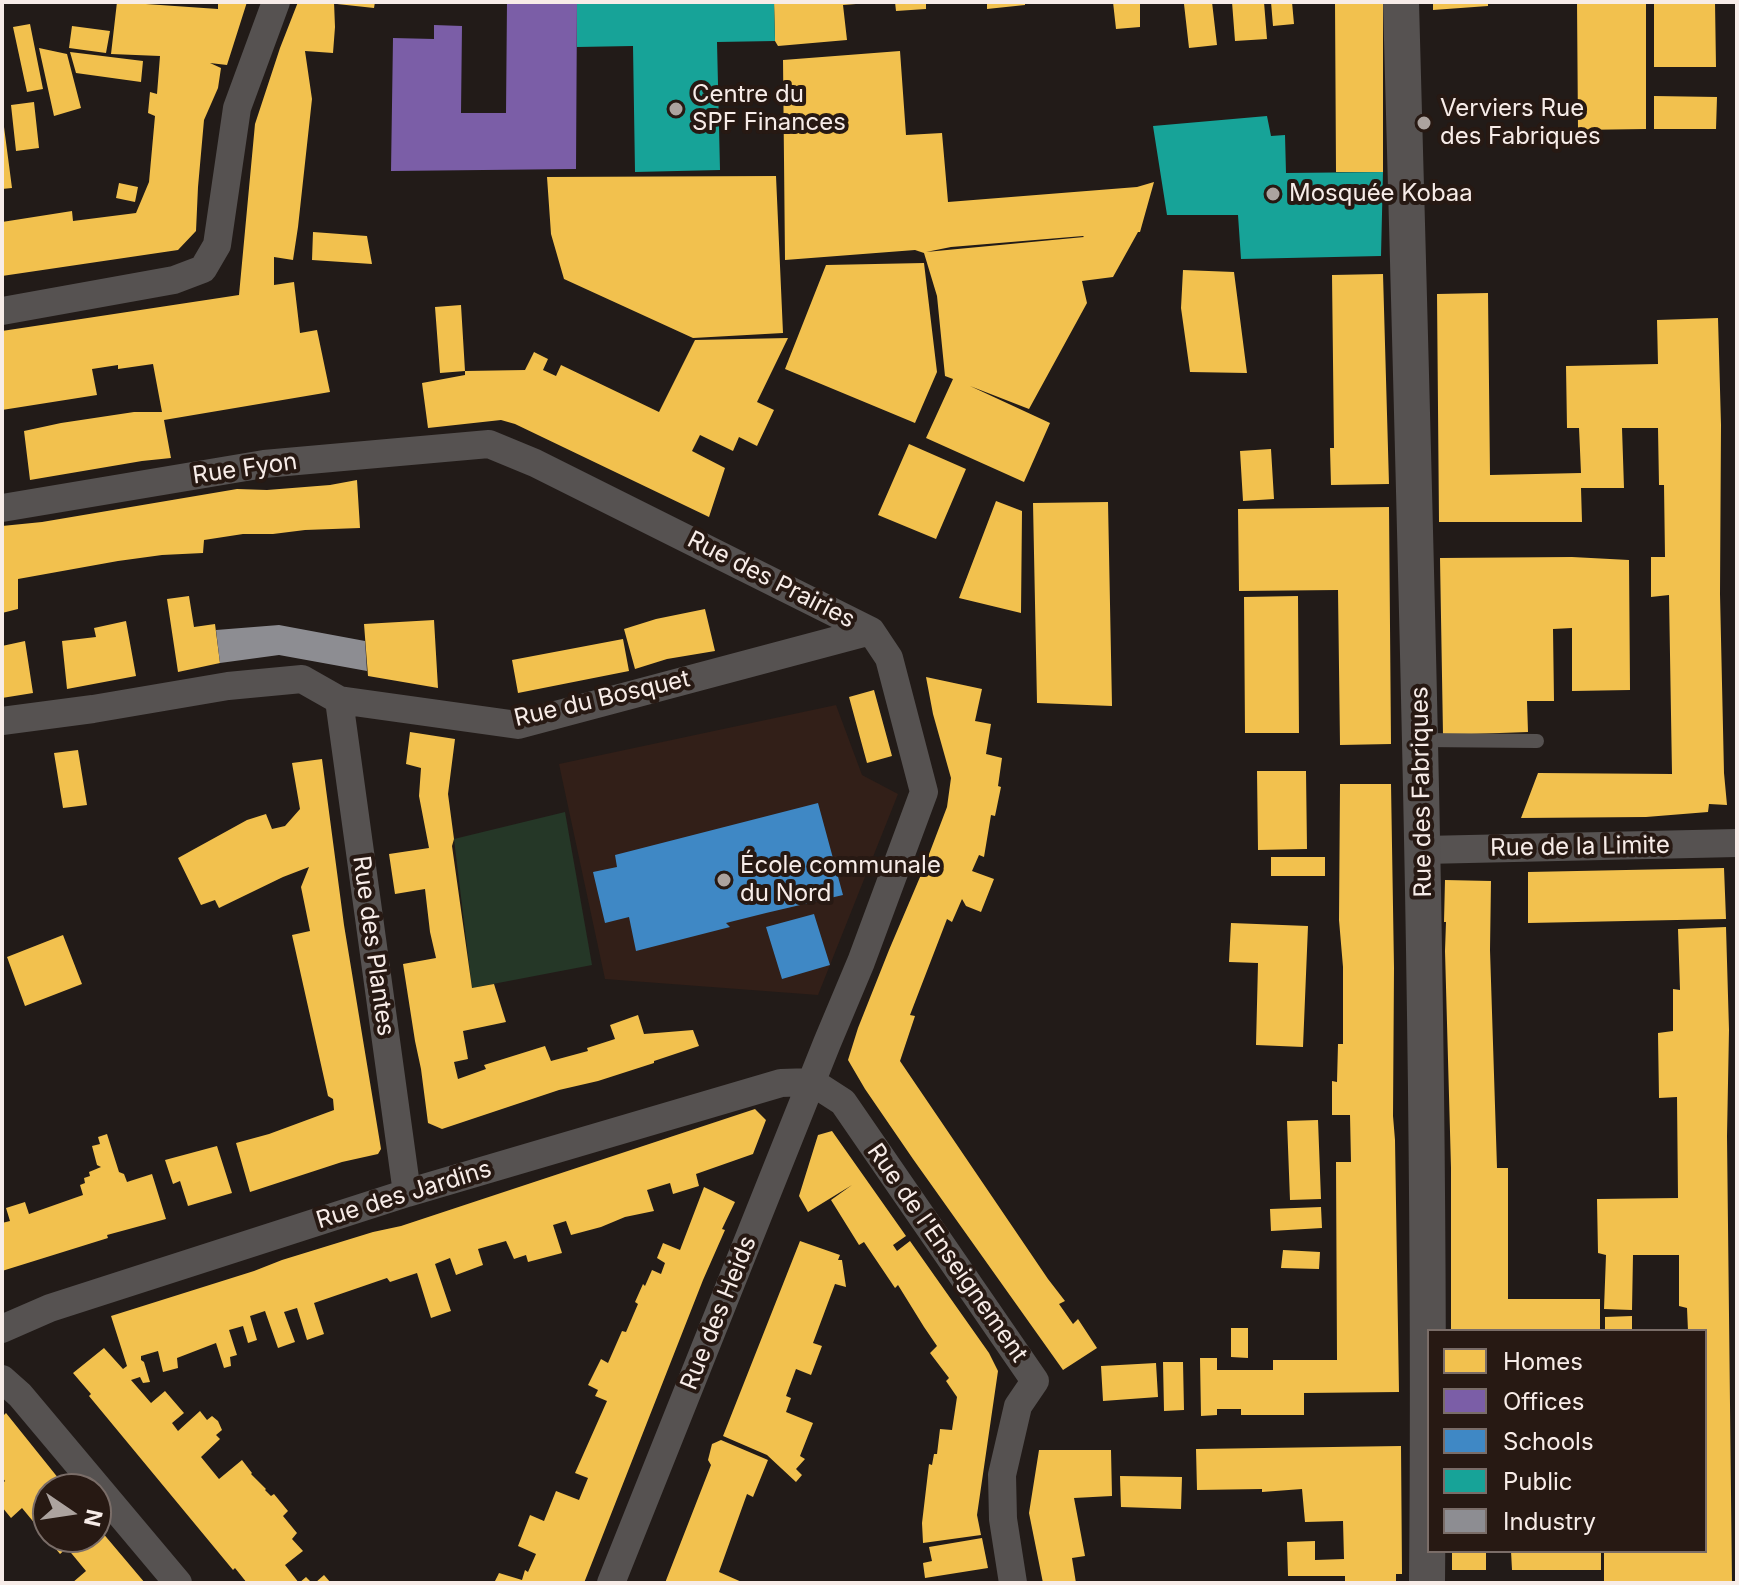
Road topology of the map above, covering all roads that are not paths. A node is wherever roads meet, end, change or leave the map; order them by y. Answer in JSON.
{"nodes":[{"id":1,"x":276,"y":2,"type":"edge"},
{"id":2,"x":1401,"y":2,"type":"edge"},
{"id":3,"x":2,"y":311,"type":"edge"},
{"id":4,"x":489,"y":444,"type":"joint"},
{"id":5,"x":2,"y":508,"type":"edge"},
{"id":6,"x":871,"y":631,"type":"junction"},
{"id":7,"x":339,"y":700,"type":"junction"},
{"id":8,"x":2,"y":721,"type":"edge"},
{"id":9,"x":1421,"y":740,"type":"junction"},
{"id":10,"x":1537,"y":741,"type":"dead end"},
{"id":11,"x":1737,"y":843,"type":"edge"},
{"id":12,"x":1424,"y":850,"type":"junction"},
{"id":13,"x":827,"y":1043,"type":"joint"},
{"id":14,"x":812,"y":1082,"type":"junction"},
{"id":15,"x":407,"y":1193,"type":"junction"},
{"id":16,"x":2,"y":1329,"type":"edge"},
{"id":17,"x":1428,"y":1329,"type":"edge"},
{"id":18,"x":2,"y":1379,"type":"edge"},
{"id":19,"x":1427,"y":1553,"type":"edge"},
{"id":20,"x":178,"y":1583,"type":"edge"},
{"id":21,"x":611,"y":1583,"type":"edge"},
{"id":22,"x":1013,"y":1583,"type":"edge"},
{"id":23,"x":1427,"y":1583,"type":"edge"}],
"edges":[{"from":1,"to":3,"type":"street"},
{"from":2,"to":9,"type":"street","name":"Rue des Fabriques"},
{"from":4,"to":5,"type":"street","name":"Rue Fyon"},
{"from":4,"to":6,"type":"street","name":"Rue des Prairies"},
{"from":6,"to":7,"type":"street","name":"Rue du Bosquet"},
{"from":6,"to":13,"type":"street","name":"Rue des Prairies"},
{"from":7,"to":8,"type":"street","name":"Rue du Bosquet"},
{"from":7,"to":15,"type":"street","name":"Rue des Plantes"},
{"from":9,"to":10,"type":"lane"},
{"from":9,"to":12,"type":"street","name":"Rue des Fabriques"},
{"from":11,"to":12,"type":"street","name":"Rue de la Limite"},
{"from":12,"to":17,"type":"street","name":"Rue des Fabriques"},
{"from":13,"to":14,"type":"street","name":"Rue des Heids"},
{"from":14,"to":15,"type":"street","name":"Rue des Jardins"},
{"from":14,"to":21,"type":"street","name":"Rue des Heids"},
{"from":14,"to":22,"type":"street","name":"Rue de l'Enseignement"},
{"from":15,"to":16,"type":"street","name":"Rue des Jardins"},
{"from":18,"to":20,"type":"street"},
{"from":19,"to":23,"type":"street","name":"Rue des Fabriques"}]}
